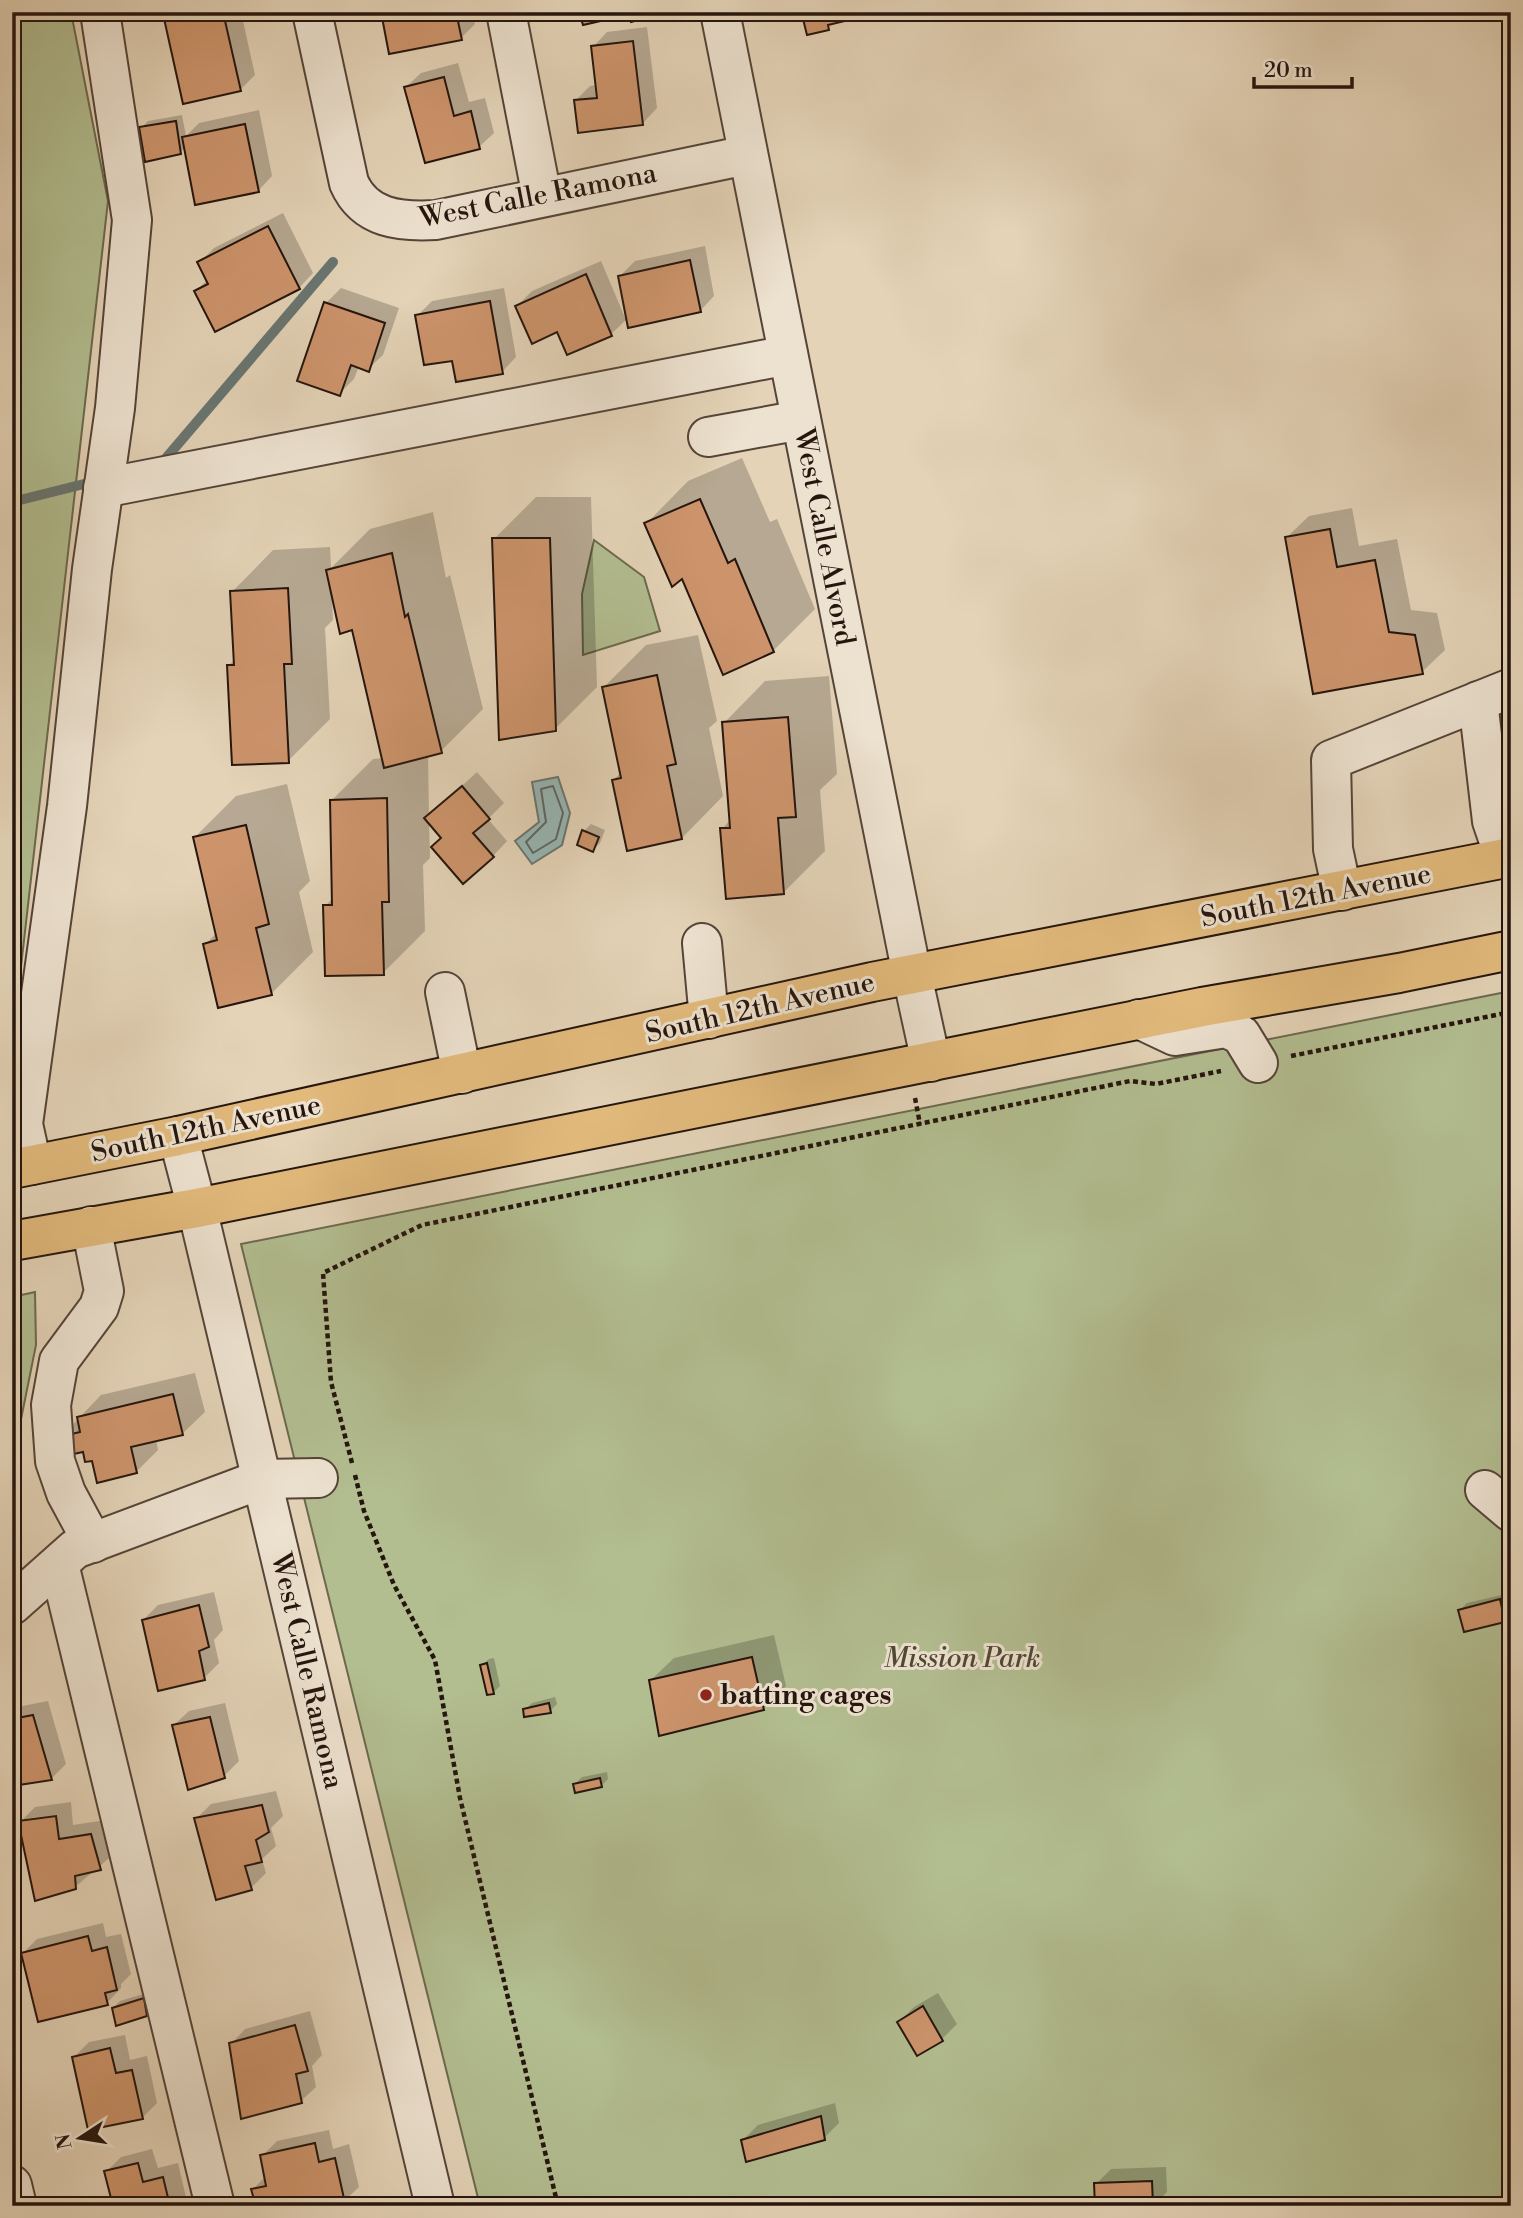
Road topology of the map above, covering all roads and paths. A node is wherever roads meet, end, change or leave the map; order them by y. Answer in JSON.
{"nodes":[{"id":1,"x":100,"y":12,"type":"edge"},
{"id":2,"x":312,"y":12,"type":"edge"},
{"id":3,"x":506,"y":12,"type":"edge"},
{"id":4,"x":720,"y":12,"type":"edge"},
{"id":5,"x":747,"y":155,"type":"junction"},
{"id":6,"x":542,"y":197,"type":"junction"},
{"id":7,"x":788,"y":355,"type":"junction"},
{"id":8,"x":801,"y":420,"type":"junction"},
{"id":9,"x":708,"y":437,"type":"dead end"},
{"id":10,"x":103,"y":488,"type":"junction"},
{"id":11,"x":1494,"y":695,"type":"edge"},
{"id":12,"x":1508,"y":858,"type":"edge"},
{"id":13,"x":1342,"y":891,"type":"junction"},
{"id":14,"x":702,"y":943,"type":"dead end"},
{"id":15,"x":1511,"y":950,"type":"edge"},
{"id":16,"x":912,"y":975,"type":"junction"},
{"id":17,"x":444,"y":992,"type":"dead end"},
{"id":18,"x":1511,"y":1012,"type":"edge"},
{"id":19,"x":709,"y":1019,"type":"junction"},
{"id":20,"x":1139,"y":1019,"type":"junction"},
{"id":21,"x":931,"y":1062,"type":"junction"},
{"id":22,"x":1258,"y":1063,"type":"junction"},
{"id":23,"x":462,"y":1074,"type":"junction"},
{"id":24,"x":178,"y":1136,"type":"junction"},
{"id":25,"x":22,"y":1167,"type":"edge"},
{"id":26,"x":198,"y":1208,"type":"junction"},
{"id":27,"x":90,"y":1226,"type":"junction"},
{"id":28,"x":12,"y":1241,"type":"edge"},
{"id":29,"x":56,"y":1378,"type":"junction"},
{"id":30,"x":318,"y":1478,"type":"dead end"},
{"id":31,"x":262,"y":1479,"type":"junction"},
{"id":32,"x":66,"y":1493,"type":"junction"},
{"id":33,"x":93,"y":1543,"type":"junction"},
{"id":34,"x":59,"y":1564,"type":"junction"},
{"id":35,"x":12,"y":1605,"type":"edge"},
{"id":36,"x":12,"y":2185,"type":"edge"},
{"id":37,"x":17,"y":2206,"type":"edge"},
{"id":38,"x":215,"y":2206,"type":"edge"},
{"id":39,"x":435,"y":2206,"type":"edge"},
{"id":40,"x":558,"y":2206,"type":"edge"}],
"edges":[{"from":1,"to":10,"type":"street"},
{"from":2,"to":6,"type":"street","name":"West Calle Ramona"},
{"from":3,"to":6,"type":"street"},
{"from":4,"to":5,"type":"street","name":"West Calle Alvord"},
{"from":5,"to":6,"type":"street","name":"West Calle Ramona"},
{"from":5,"to":7,"type":"street","name":"West Calle Alvord"},
{"from":7,"to":8,"type":"street","name":"West Calle Alvord"},
{"from":7,"to":10,"type":"street"},
{"from":8,"to":9,"type":"street"},
{"from":8,"to":16,"type":"street","name":"West Calle Alvord"},
{"from":10,"to":25,"type":"street"},
{"from":11,"to":12,"type":"street"},
{"from":11,"to":13,"type":"street"},
{"from":12,"to":13,"type":"main road","name":"South 12th Avenue"},
{"from":13,"to":16,"type":"main road","name":"South 12th Avenue"},
{"from":14,"to":19,"type":"street"},
{"from":15,"to":20,"type":"main road"},
{"from":16,"to":19,"type":"main road","name":"South 12th Avenue"},
{"from":16,"to":21,"type":"street","name":"West Calle Alvord"},
{"from":17,"to":23,"type":"street"},
{"from":18,"to":22,"type":"path"},
{"from":19,"to":23,"type":"main road","name":"South 12th Avenue"},
{"from":20,"to":21,"type":"main road"},
{"from":20,"to":22,"type":"street"},
{"from":21,"to":26,"type":"main road"},
{"from":22,"to":40,"type":"path"},
{"from":23,"to":24,"type":"main road","name":"South 12th Avenue"},
{"from":24,"to":25,"type":"main road","name":"South 12th Avenue"},
{"from":24,"to":26,"type":"street","name":"West Calle Ramona"},
{"from":26,"to":27,"type":"main road"},
{"from":26,"to":31,"type":"street","name":"West Calle Ramona"},
{"from":27,"to":28,"type":"main road"},
{"from":27,"to":29,"type":"street"},
{"from":29,"to":32,"type":"street"},
{"from":29,"to":32,"type":"street"},
{"from":30,"to":31,"type":"street"},
{"from":31,"to":33,"type":"street"},
{"from":31,"to":39,"type":"street","name":"West Calle Ramona"},
{"from":32,"to":33,"type":"street"},
{"from":33,"to":34,"type":"street"},
{"from":34,"to":35,"type":"street"},
{"from":34,"to":38,"type":"street"},
{"from":36,"to":37,"type":"street"}]}
